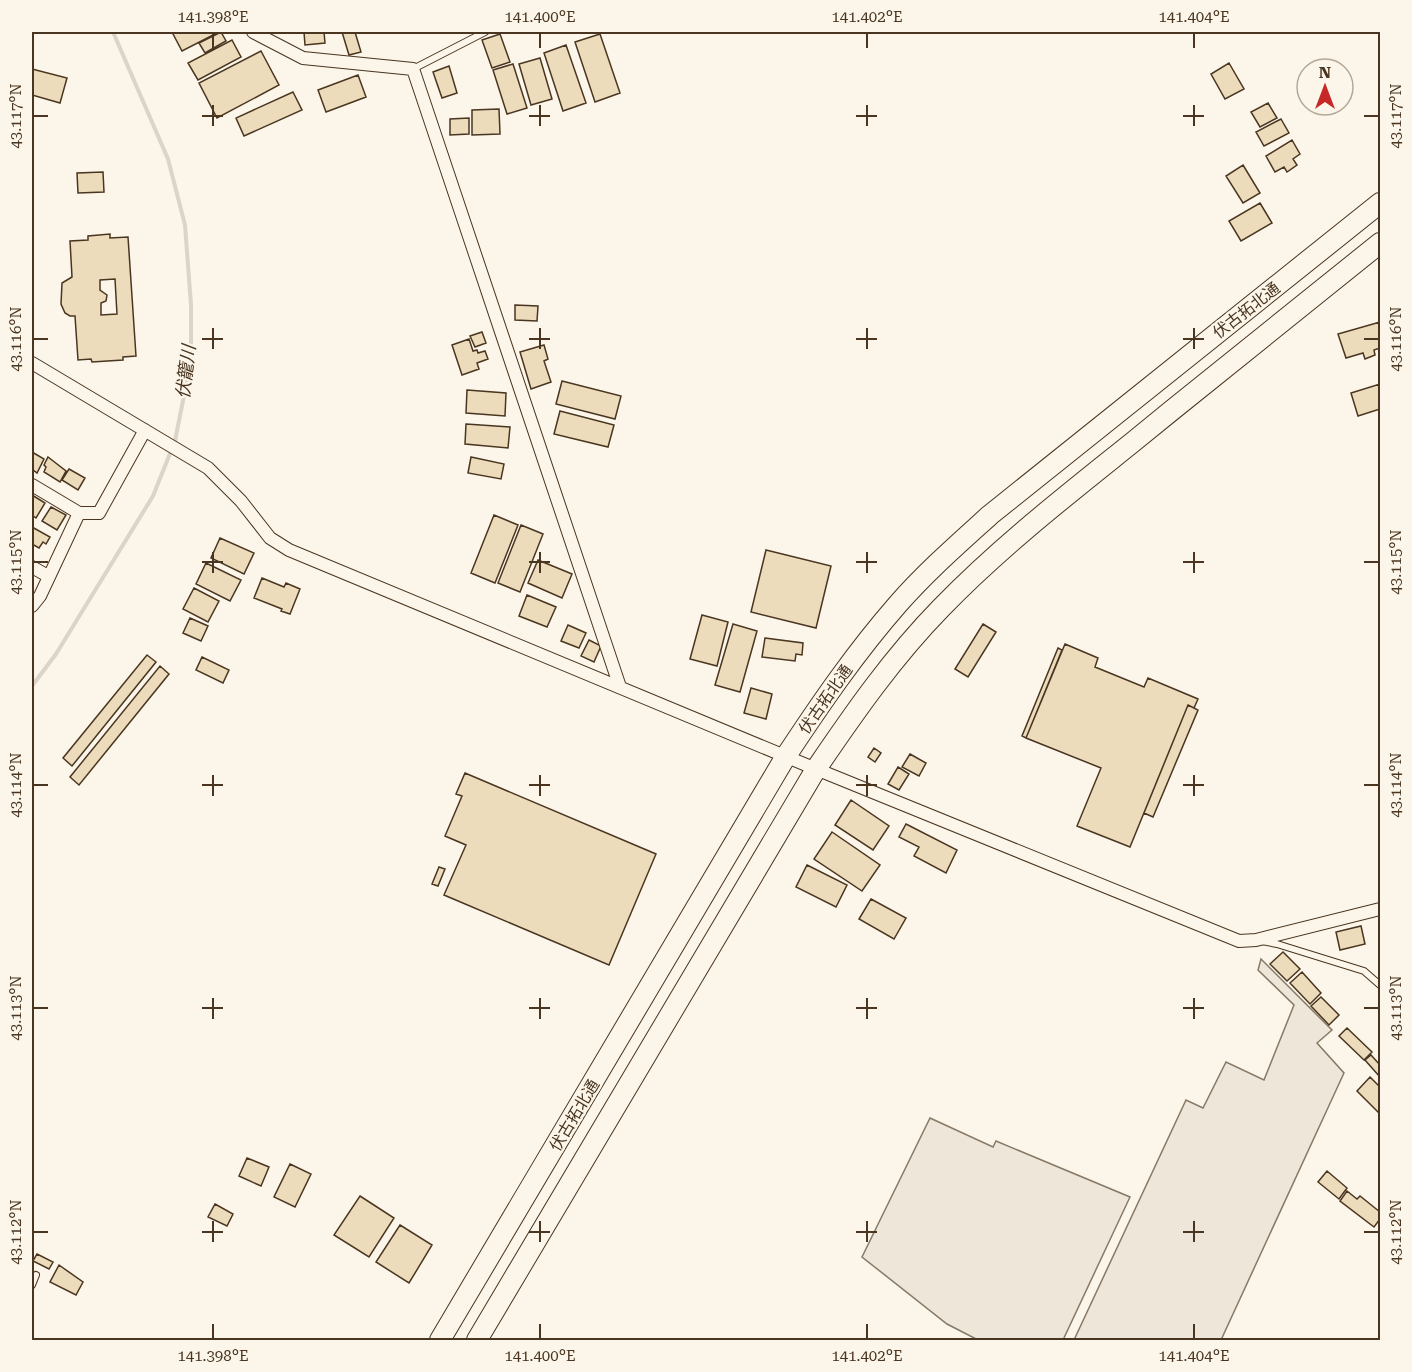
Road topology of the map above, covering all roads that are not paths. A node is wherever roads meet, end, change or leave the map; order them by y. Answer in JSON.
{"nodes":[{"id":1,"x":253,"y":32,"type":"edge"},
{"id":2,"x":485,"y":32,"type":"edge"},
{"id":3,"x":413,"y":69,"type":"junction"},
{"id":4,"x":1380,"y":203,"type":"edge"},
{"id":5,"x":1380,"y":243,"type":"edge"},
{"id":6,"x":32,"y":363,"type":"edge"},
{"id":7,"x":148,"y":432,"type":"junction"},
{"id":8,"x":32,"y":485,"type":"edge"},
{"id":9,"x":79,"y":513,"type":"junction"},
{"id":10,"x":32,"y":567,"type":"edge"},
{"id":11,"x":48,"y":576,"type":"junction"},
{"id":12,"x":32,"y":606,"type":"edge"},
{"id":13,"x":620,"y":687,"type":"junction"},
{"id":14,"x":786,"y":756,"type":"junction"},
{"id":15,"x":816,"y":769,"type":"junction"},
{"id":16,"x":1380,"y":909,"type":"edge"},
{"id":17,"x":1256,"y":940,"type":"junction"},
{"id":18,"x":1380,"y":985,"type":"edge"},
{"id":19,"x":36,"y":1275,"type":"dead end"},
{"id":20,"x":32,"y":1285,"type":"edge"},
{"id":21,"x":440,"y":1341,"type":"edge"},
{"id":22,"x":477,"y":1341,"type":"edge"}],
"edges":[{"from":1,"to":3,"type":"street"},
{"from":2,"to":3,"type":"lane"},
{"from":3,"to":13,"type":"street"},
{"from":4,"to":14,"type":"main road","name":"伏古拓北通"},
{"from":5,"to":15,"type":"main road","name":"伏古拓北通"},
{"from":6,"to":7,"type":"street"},
{"from":7,"to":9,"type":"street"},
{"from":7,"to":13,"type":"street"},
{"from":8,"to":9,"type":"street"},
{"from":9,"to":11,"type":"street"},
{"from":10,"to":11,"type":"street"},
{"from":11,"to":12,"type":"street"},
{"from":13,"to":14,"type":"street"},
{"from":14,"to":15,"type":"street"},
{"from":14,"to":21,"type":"main road","name":"伏古拓北通"},
{"from":15,"to":17,"type":"street"},
{"from":15,"to":22,"type":"main road","name":"伏古拓北通"},
{"from":16,"to":17,"type":"street"},
{"from":17,"to":18,"type":"lane"},
{"from":19,"to":20,"type":"lane"}]}
